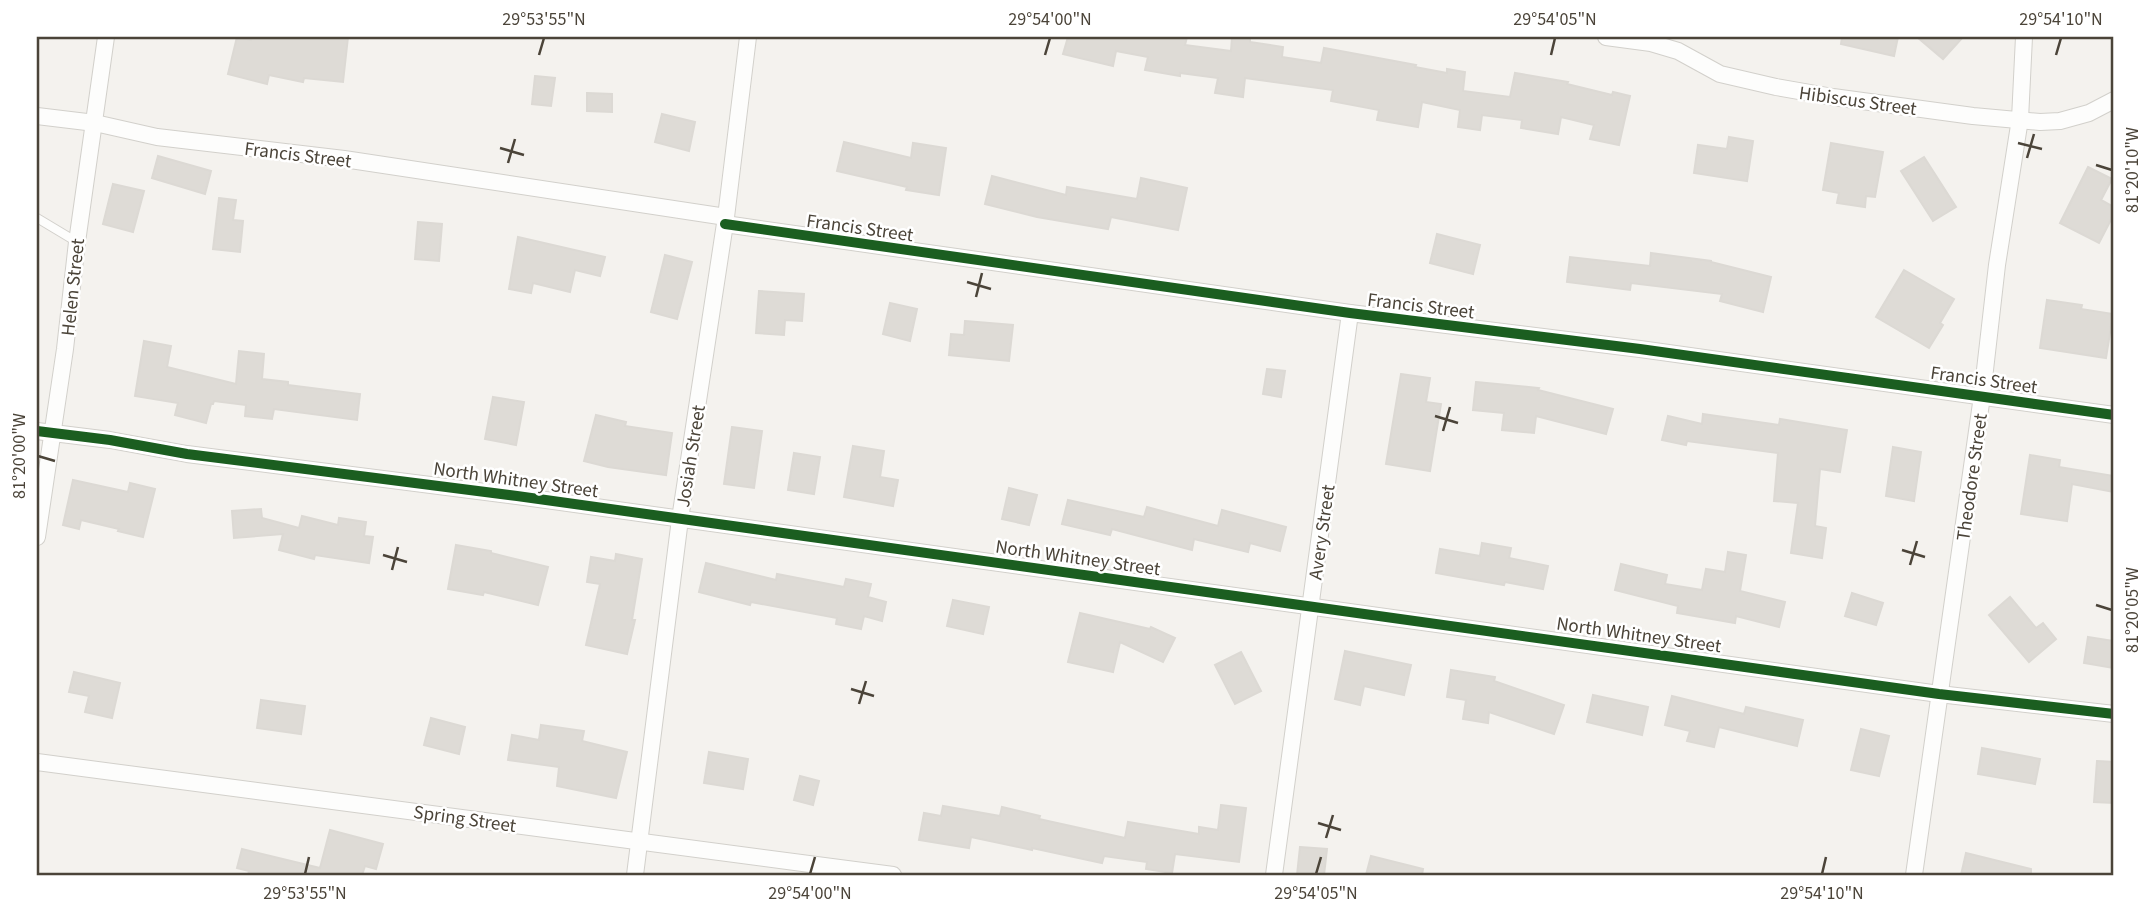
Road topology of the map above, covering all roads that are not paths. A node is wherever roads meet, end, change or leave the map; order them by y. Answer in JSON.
{"nodes":[{"id":1,"x":106,"y":37,"type":"edge"},
{"id":2,"x":748,"y":37,"type":"edge"},
{"id":3,"x":1606,"y":37,"type":"edge"},
{"id":4,"x":2024,"y":37,"type":"edge"},
{"id":5,"x":2114,"y":100,"type":"edge"},
{"id":6,"x":37,"y":116,"type":"edge"},
{"id":7,"x":2021,"y":120,"type":"junction"},
{"id":8,"x":95,"y":123,"type":"junction"},
{"id":9,"x":37,"y":218,"type":"edge"},
{"id":10,"x":725,"y":220,"type":"junction"},
{"id":11,"x":77,"y":242,"type":"junction"},
{"id":12,"x":1350,"y":313,"type":"junction"},
{"id":13,"x":1982,"y":396,"type":"junction"},
{"id":14,"x":2114,"y":415,"type":"edge"},
{"id":15,"x":44,"y":432,"type":"edge"},
{"id":16,"x":680,"y":519,"type":"junction"},
{"id":17,"x":37,"y":537,"type":"edge"},
{"id":18,"x":1311,"y":607,"type":"junction"},
{"id":19,"x":1940,"y":694,"type":"junction"},
{"id":20,"x":2114,"y":714,"type":"edge"},
{"id":21,"x":37,"y":762,"type":"edge"},
{"id":22,"x":640,"y":842,"type":"junction"},
{"id":23,"x":635,"y":875,"type":"edge"},
{"id":24,"x":893,"y":875,"type":"edge"},
{"id":25,"x":1274,"y":875,"type":"edge"},
{"id":26,"x":1914,"y":875,"type":"edge"}],
"edges":[{"from":1,"to":8,"type":"street","name":"Helen Street"},
{"from":2,"to":10,"type":"street","name":"Josiah Street"},
{"from":3,"to":7,"type":"street","name":"Hibiscus Street"},
{"from":4,"to":7,"type":"street","name":"Theodore Street"},
{"from":5,"to":7,"type":"street","name":"Hibiscus Street"},
{"from":6,"to":8,"type":"street","name":"Francis Street"},
{"from":7,"to":13,"type":"street","name":"Theodore Street"},
{"from":8,"to":10,"type":"street","name":"Francis Street"},
{"from":8,"to":11,"type":"street","name":"Helen Street"},
{"from":9,"to":11,"type":"lane"},
{"from":10,"to":12,"type":"street","name":"Francis Street"},
{"from":10,"to":16,"type":"street","name":"Josiah Street"},
{"from":11,"to":15,"type":"street","name":"Helen Street"},
{"from":12,"to":13,"type":"street","name":"Francis Street"},
{"from":12,"to":18,"type":"street","name":"Avery Street"},
{"from":13,"to":14,"type":"street","name":"Francis Street"},
{"from":13,"to":19,"type":"street","name":"Theodore Street"},
{"from":15,"to":16,"type":"street","name":"North Whitney Street"},
{"from":15,"to":17,"type":"street","name":"Helen Street"},
{"from":16,"to":18,"type":"street","name":"North Whitney Street"},
{"from":16,"to":22,"type":"street","name":"Josiah Street"},
{"from":18,"to":19,"type":"street","name":"North Whitney Street"},
{"from":18,"to":25,"type":"street","name":"Avery Street"},
{"from":19,"to":20,"type":"street","name":"North Whitney Street"},
{"from":19,"to":26,"type":"street","name":"Theodore Street"},
{"from":21,"to":22,"type":"street","name":"Spring Street"},
{"from":22,"to":23,"type":"street","name":"Josiah Street"},
{"from":22,"to":24,"type":"street","name":"Spring Street"}]}
